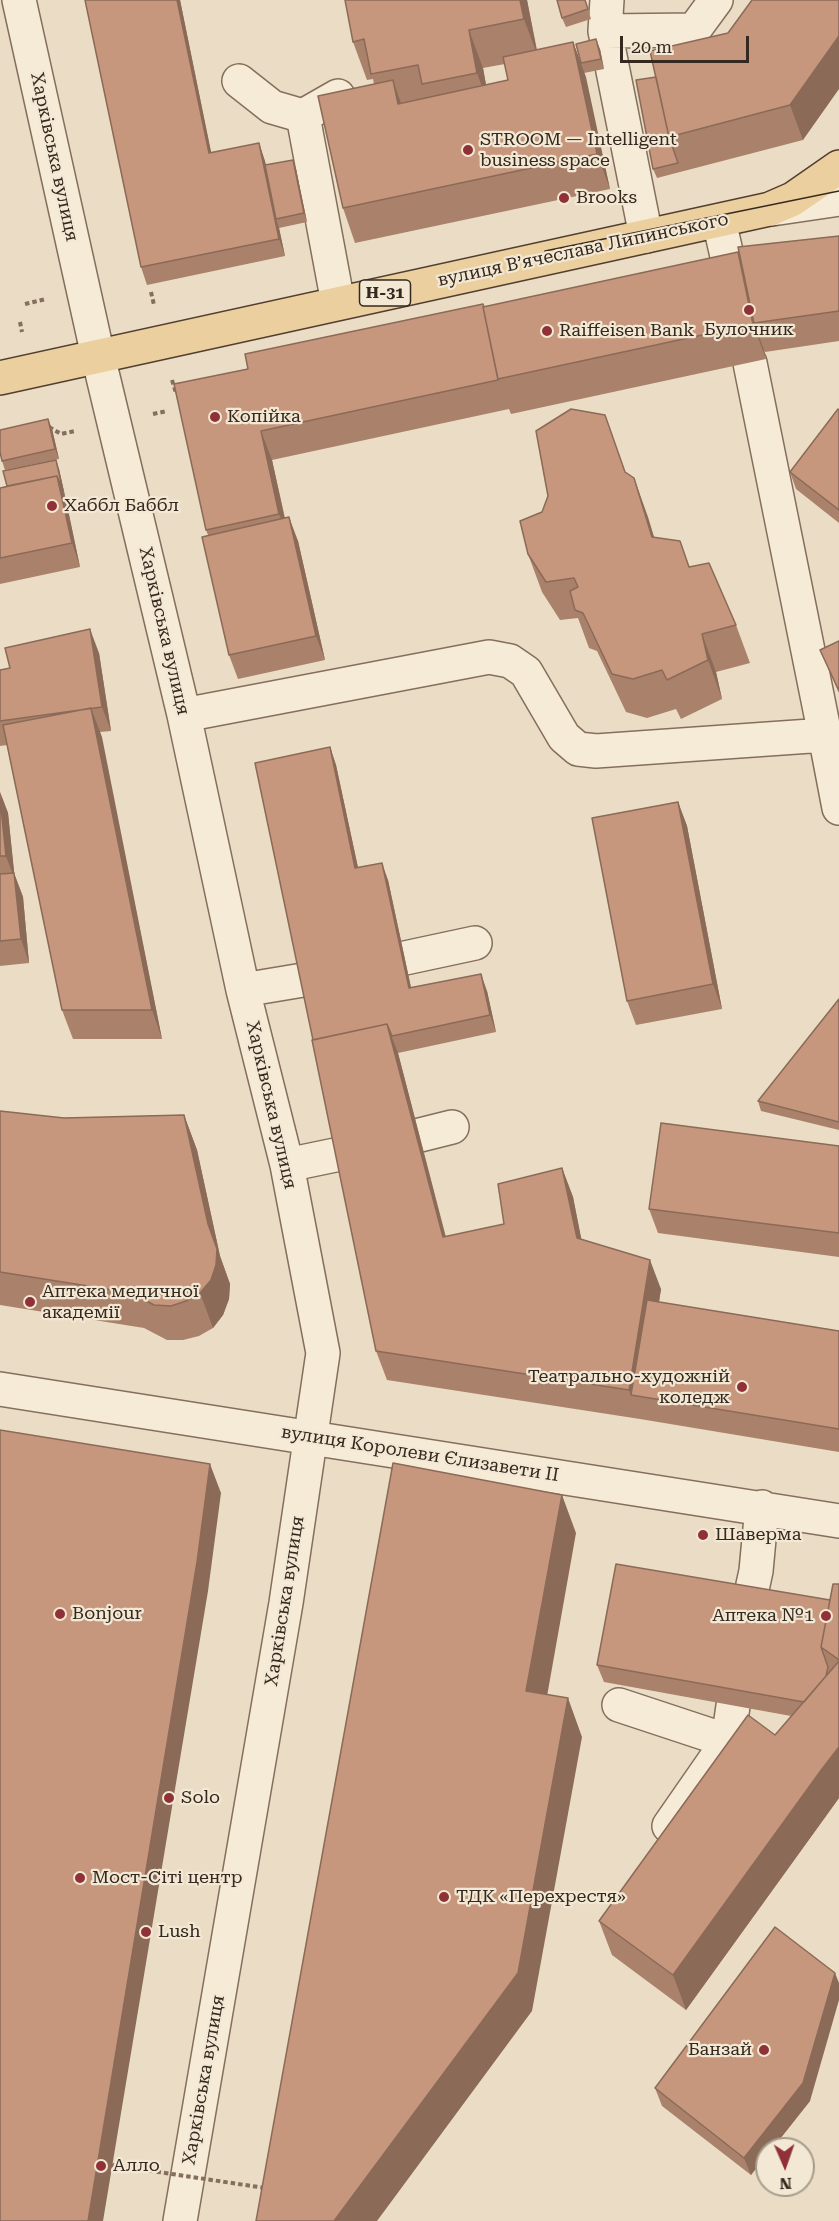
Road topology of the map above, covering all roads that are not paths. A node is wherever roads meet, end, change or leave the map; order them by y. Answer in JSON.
{"nodes":[{"id":1,"x":19,"y":0,"type":"edge"},
{"id":2,"x":716,"y":0,"type":"edge"},
{"id":3,"x":606,"y":16,"type":"edge"},
{"id":4,"x":239,"y":81,"type":"dead end"},
{"id":5,"x":338,"y":96,"type":"edge"},
{"id":6,"x":303,"y":116,"type":"junction"},
{"id":7,"x":839,"y":167,"type":"edge"},
{"id":8,"x":839,"y":199,"type":"edge"},
{"id":9,"x":770,"y":209,"type":"junction"},
{"id":10,"x":719,"y":221,"type":"junction"},
{"id":11,"x":646,"y":236,"type":"junction"},
{"id":12,"x":735,"y":291,"type":"edge"},
{"id":13,"x":338,"y":303,"type":"junction"},
{"id":14,"x":98,"y":356,"type":"junction"},
{"id":15,"x":750,"y":363,"type":"edge"},
{"id":16,"x":0,"y":378,"type":"edge"},
{"id":17,"x":184,"y":715,"type":"junction"},
{"id":18,"x":825,"y":735,"type":"junction"},
{"id":19,"x":839,"y":808,"type":"edge"},
{"id":20,"x":475,"y":943,"type":"dead end"},
{"id":21,"x":405,"y":958,"type":"edge"},
{"id":22,"x":303,"y":980,"type":"edge"},
{"id":23,"x":243,"y":990,"type":"junction"},
{"id":24,"x":452,"y":1127,"type":"dead end"},
{"id":25,"x":420,"y":1135,"type":"dead end"},
{"id":26,"x":340,"y":1154,"type":"edge"},
{"id":27,"x":287,"y":1165,"type":"junction"},
{"id":28,"x":0,"y":1389,"type":"edge"},
{"id":29,"x":311,"y":1437,"type":"junction"},
{"id":30,"x":762,"y":1508,"type":"junction"},
{"id":31,"x":839,"y":1521,"type":"edge"},
{"id":32,"x":749,"y":1603,"type":"edge"},
{"id":33,"x":619,"y":1705,"type":"dead end"},
{"id":34,"x":734,"y":1706,"type":"edge"},
{"id":35,"x":728,"y":1741,"type":"junction"},
{"id":36,"x":649,"y":1854,"type":"edge"},
{"id":37,"x":180,"y":2221,"type":"edge"}],
"edges":[{"from":1,"to":14,"type":"street","name":"Харківська вулиця"},
{"from":2,"to":3,"type":"street"},
{"from":3,"to":11,"type":"street"},
{"from":4,"to":6,"type":"street"},
{"from":5,"to":6,"type":"street"},
{"from":6,"to":13,"type":"street"},
{"from":7,"to":9,"type":"main road","name":"вулиця Вʼячеслава Липинського","number":"Н-31"},
{"from":8,"to":9,"type":"street"},
{"from":9,"to":10,"type":"main road","name":"вулиця Вʼячеслава Липинського","number":"Н-31"},
{"from":10,"to":11,"type":"main road","name":"вулиця Вʼячеслава Липинського","number":"Н-31"},
{"from":10,"to":12,"type":"street"},
{"from":11,"to":13,"type":"main road","name":"вулиця Вʼячеслава Липинського","number":"Н-31"},
{"from":13,"to":14,"type":"main road","name":"вулиця Вʼячеслава Липинського","number":"Н-31"},
{"from":14,"to":16,"type":"main road","name":"вулиця Вʼячеслава Липинського","number":"Н-31"},
{"from":14,"to":17,"type":"street","name":"Харківська вулиця"},
{"from":15,"to":18,"type":"street"},
{"from":17,"to":18,"type":"street"},
{"from":17,"to":23,"type":"street","name":"Харківська вулиця"},
{"from":18,"to":19,"type":"street"},
{"from":20,"to":21,"type":"street"},
{"from":22,"to":23,"type":"street"},
{"from":23,"to":27,"type":"street","name":"Харківська вулиця"},
{"from":24,"to":25,"type":"street"},
{"from":26,"to":27,"type":"street"},
{"from":27,"to":29,"type":"street","name":"Харківська вулиця"},
{"from":28,"to":29,"type":"street","name":"вулиця Королеви Єлизавети ІІ"},
{"from":29,"to":30,"type":"street","name":"вулиця Королеви Єлизавети ІІ"},
{"from":29,"to":37,"type":"street","name":"Харківська вулиця"},
{"from":30,"to":31,"type":"street","name":"вулиця Королеви Єлизавети ІІ"},
{"from":30,"to":32,"type":"street"},
{"from":33,"to":35,"type":"street"},
{"from":34,"to":35,"type":"street"},
{"from":35,"to":36,"type":"street"}]}
